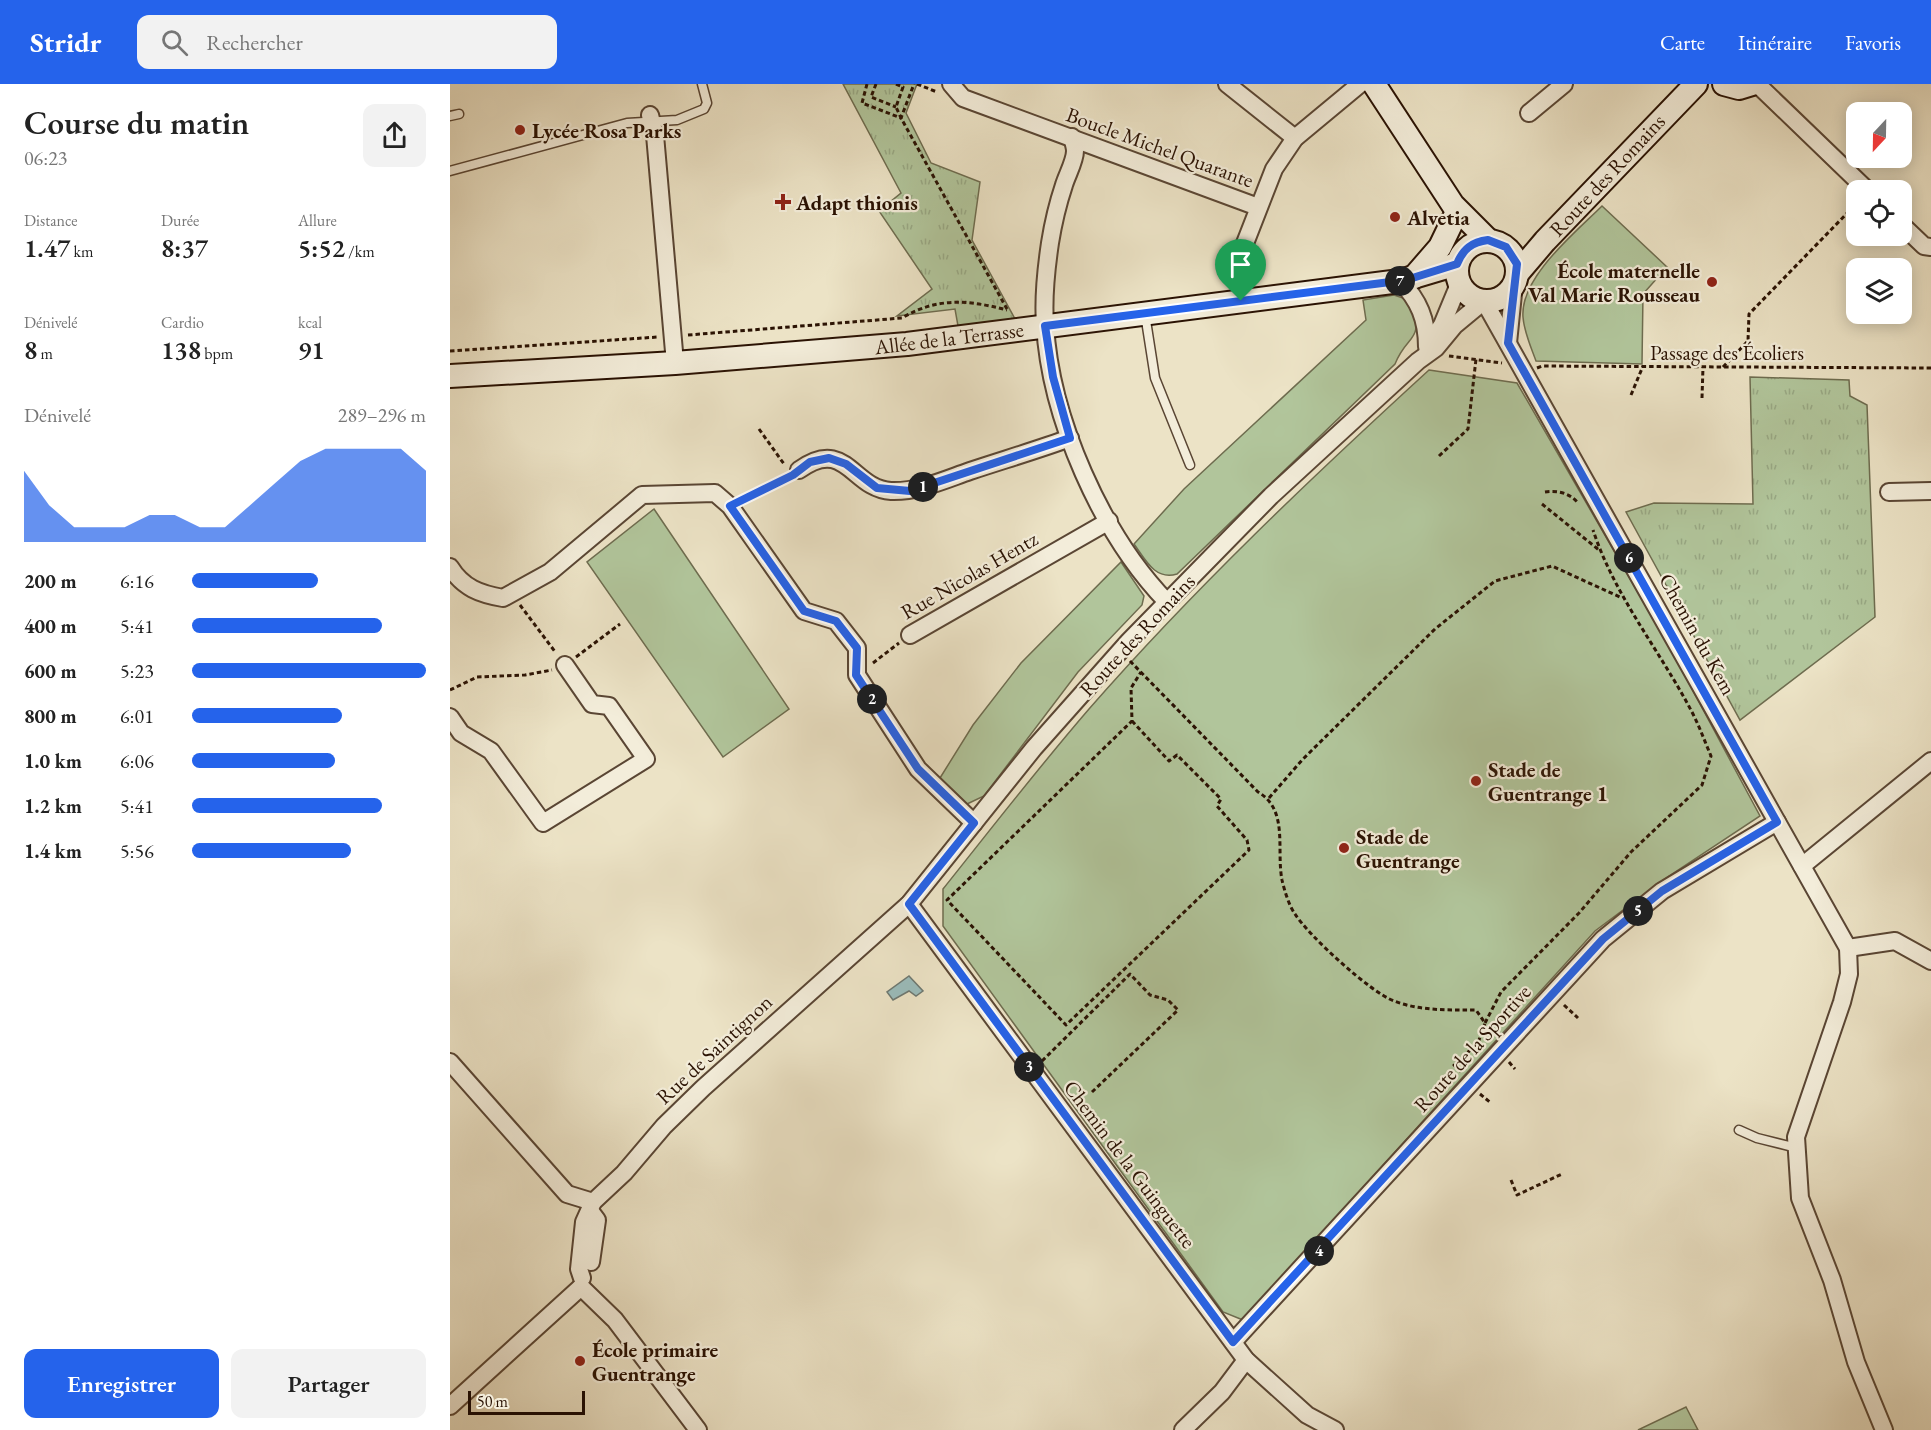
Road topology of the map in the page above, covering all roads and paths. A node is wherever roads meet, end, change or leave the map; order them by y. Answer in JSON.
{"nodes":[{"id":1,"x":702,"y":84,"type":"edge"},
{"id":2,"x":867,"y":84,"type":"edge"},
{"id":3,"x":876,"y":84,"type":"edge"},
{"id":4,"x":896,"y":84,"type":"edge"},
{"id":5,"x":914,"y":84,"type":"edge"},
{"id":6,"x":951,"y":84,"type":"edge"},
{"id":7,"x":1227,"y":84,"type":"edge"},
{"id":8,"x":1360,"y":84,"type":"edge"},
{"id":9,"x":1374,"y":84,"type":"edge"},
{"id":10,"x":1564,"y":84,"type":"edge"},
{"id":11,"x":1696,"y":84,"type":"edge"},
{"id":12,"x":1724,"y":84,"type":"edge"},
{"id":13,"x":1752,"y":84,"type":"edge"},
{"id":14,"x":1757,"y":84,"type":"edge"},
{"id":15,"x":896,"y":107,"type":"junction"},
{"id":16,"x":1529,"y":113,"type":"dead end"},
{"id":17,"x":651,"y":118,"type":"junction"},
{"id":18,"x":901,"y":118,"type":"junction"},
{"id":19,"x":1072,"y":137,"type":"junction"},
{"id":20,"x":1295,"y":138,"type":"junction"},
{"id":21,"x":450,"y":171,"type":"edge"},
{"id":22,"x":1857,"y":180,"type":"edge"},
{"id":23,"x":1258,"y":207,"type":"junction"},
{"id":24,"x":1454,"y":212,"type":"junction"},
{"id":25,"x":1846,"y":214,"type":"edge"},
{"id":26,"x":1912,"y":235,"type":"edge"},
{"id":27,"x":1545,"y":241,"type":"junction"},
{"id":28,"x":1497,"y":244,"type":"junction"},
{"id":29,"x":1931,"y":247,"type":"edge"},
{"id":30,"x":1459,"y":268,"type":"junction"},
{"id":31,"x":1516,"y":279,"type":"junction"},
{"id":32,"x":1407,"y":280,"type":"junction"},
{"id":33,"x":1241,"y":301,"type":"junction"},
{"id":34,"x":1484,"y":301,"type":"junction"},
{"id":35,"x":1007,"y":310,"type":"junction"},
{"id":36,"x":1145,"y":313,"type":"junction"},
{"id":37,"x":1010,"y":316,"type":"dead end"},
{"id":38,"x":1045,"y":326,"type":"junction"},
{"id":39,"x":674,"y":333,"type":"junction"},
{"id":40,"x":1508,"y":343,"type":"junction"},
{"id":41,"x":450,"y":351,"type":"edge"},
{"id":42,"x":1427,"y":352,"type":"junction"},
{"id":43,"x":1476,"y":359,"type":"junction"},
{"id":44,"x":675,"y":363,"type":"junction"},
{"id":45,"x":1505,"y":363,"type":"dead end"},
{"id":46,"x":1643,"y":366,"type":"junction"},
{"id":47,"x":1703,"y":367,"type":"junction"},
{"id":48,"x":1723,"y":367,"type":"junction"},
{"id":49,"x":1931,"y":368,"type":"edge"},
{"id":50,"x":1526,"y":374,"type":"junction"},
{"id":51,"x":450,"y":376,"type":"edge"},
{"id":52,"x":1631,"y":395,"type":"dead end"},
{"id":53,"x":1702,"y":398,"type":"dead end"},
{"id":54,"x":759,"y":429,"type":"dead end"},
{"id":55,"x":1070,"y":438,"type":"junction"},
{"id":56,"x":1439,"y":456,"type":"dead end"},
{"id":57,"x":1190,"y":465,"type":"dead end"},
{"id":58,"x":796,"y":473,"type":"junction"},
{"id":59,"x":1931,"y":491,"type":"edge"},
{"id":60,"x":1545,"y":492,"type":"dead end"},
{"id":61,"x":1889,"y":492,"type":"dead end"},
{"id":62,"x":1542,"y":504,"type":"dead end"},
{"id":63,"x":730,"y":506,"type":"junction"},
{"id":64,"x":1580,"y":506,"type":"dead end"},
{"id":65,"x":1109,"y":521,"type":"junction"},
{"id":66,"x":1591,"y":524,"type":"dead end"},
{"id":67,"x":1600,"y":551,"type":"junction"},
{"id":68,"x":451,"y":571,"type":"edge"},
{"id":69,"x":512,"y":594,"type":"junction"},
{"id":70,"x":1623,"y":598,"type":"junction"},
{"id":71,"x":1167,"y":603,"type":"junction"},
{"id":72,"x":620,"y":624,"type":"dead end"},
{"id":73,"x":909,"y":634,"type":"joint"},
{"id":74,"x":1130,"y":661,"type":"dead end"},
{"id":75,"x":565,"y":665,"type":"junction"},
{"id":76,"x":1141,"y":672,"type":"junction"},
{"id":77,"x":856,"y":675,"type":"junction"},
{"id":78,"x":450,"y":690,"type":"edge"},
{"id":79,"x":450,"y":717,"type":"edge"},
{"id":80,"x":1132,"y":721,"type":"junction"},
{"id":81,"x":1931,"y":761,"type":"edge"},
{"id":82,"x":1268,"y":798,"type":"junction"},
{"id":83,"x":1777,"y":822,"type":"junction"},
{"id":84,"x":974,"y":823,"type":"junction"},
{"id":85,"x":1802,"y":866,"type":"junction"},
{"id":86,"x":909,"y":904,"type":"junction"},
{"id":87,"x":881,"y":931,"type":"joint"},
{"id":88,"x":1848,"y":948,"type":"junction"},
{"id":89,"x":1931,"y":961,"type":"edge"},
{"id":90,"x":1485,"y":1023,"type":"junction"},
{"id":91,"x":450,"y":1062,"type":"edge"},
{"id":92,"x":1032,"y":1070,"type":"junction"},
{"id":93,"x":1469,"y":1085,"type":"junction"},
{"id":94,"x":1092,"y":1092,"type":"dead end"},
{"id":95,"x":1491,"y":1103,"type":"dead end"},
{"id":96,"x":1739,"y":1130,"type":"dead end"},
{"id":97,"x":1797,"y":1148,"type":"junction"},
{"id":98,"x":1562,"y":1174,"type":"dead end"},
{"id":99,"x":1511,"y":1180,"type":"dead end"},
{"id":100,"x":592,"y":1207,"type":"junction"},
{"id":101,"x":582,"y":1282,"type":"junction"},
{"id":102,"x":1233,"y":1342,"type":"junction"},
{"id":103,"x":1246,"y":1360,"type":"junction"},
{"id":104,"x":450,"y":1406,"type":"edge"},
{"id":105,"x":698,"y":1430,"type":"edge"},
{"id":106,"x":1183,"y":1430,"type":"edge"},
{"id":107,"x":1335,"y":1430,"type":"edge"},
{"id":108,"x":1884,"y":1430,"type":"edge"}],
"edges":[{"from":1,"to":17,"type":"lane"},
{"from":2,"to":18,"type":"path"},
{"from":3,"to":15,"type":"path"},
{"from":4,"to":15,"type":"path"},
{"from":5,"to":18,"type":"path"},
{"from":6,"to":19,"type":"street","name":"Boucle Michel Quarante"},
{"from":7,"to":20,"type":"street"},
{"from":8,"to":20,"type":"street"},
{"from":9,"to":24,"type":"street"},
{"from":10,"to":16,"type":"street"},
{"from":11,"to":27,"type":"street","name":"Route des Romains"},
{"from":12,"to":13,"type":"street"},
{"from":14,"to":22,"type":"street"},
{"from":15,"to":18,"type":"path"},
{"from":17,"to":21,"type":"lane"},
{"from":17,"to":39,"type":"street"},
{"from":18,"to":35,"type":"path"},
{"from":19,"to":23,"type":"street","name":"Boucle Michel Quarante"},
{"from":19,"to":38,"type":"street"},
{"from":20,"to":23,"type":"street"},
{"from":23,"to":33,"type":"street"},
{"from":24,"to":28,"type":"street"},
{"from":24,"to":30,"type":"street"},
{"from":24,"to":32,"type":"street"},
{"from":25,"to":48,"type":"path"},
{"from":26,"to":29,"type":"street"},
{"from":27,"to":28,"type":"street","name":"Route des Romains"},
{"from":27,"to":31,"type":"street","name":"Route des Romains"},
{"from":28,"to":30,"type":"street","name":"Route des Romains"},
{"from":28,"to":31,"type":"street"},
{"from":30,"to":32,"type":"street","name":"Allée de la Terrasse"},
{"from":30,"to":34,"type":"street"},
{"from":30,"to":42,"type":"street","name":"Route des Romains"},
{"from":31,"to":34,"type":"street","name":"Route des Romains"},
{"from":31,"to":40,"type":"street"},
{"from":32,"to":33,"type":"street","name":"Allée de la Terrasse"},
{"from":32,"to":42,"type":"street"},
{"from":33,"to":36,"type":"street","name":"Allée de la Terrasse"},
{"from":34,"to":40,"type":"street","name":"Chemin du Kem"},
{"from":34,"to":42,"type":"street","name":"Route des Romains"},
{"from":35,"to":37,"type":"path"},
{"from":35,"to":39,"type":"path"},
{"from":36,"to":38,"type":"street","name":"Allée de la Terrasse"},
{"from":36,"to":57,"type":"lane"},
{"from":38,"to":44,"type":"street","name":"Allée de la Terrasse"},
{"from":38,"to":55,"type":"street"},
{"from":39,"to":41,"type":"path"},
{"from":39,"to":44,"type":"street"},
{"from":40,"to":50,"type":"street","name":"Chemin du Kem"},
{"from":42,"to":43,"type":"path"},
{"from":42,"to":71,"type":"street","name":"Route des Romains"},
{"from":43,"to":45,"type":"path"},
{"from":43,"to":56,"type":"path"},
{"from":44,"to":51,"type":"street","name":"Allée de la Terrasse"},
{"from":46,"to":47,"type":"path","name":"Passage des Écoliers"},
{"from":46,"to":50,"type":"path","name":"Passage des Écoliers"},
{"from":46,"to":52,"type":"path"},
{"from":47,"to":48,"type":"path","name":"Passage des Écoliers"},
{"from":47,"to":53,"type":"path"},
{"from":48,"to":49,"type":"path","name":"Passage des Écoliers"},
{"from":50,"to":83,"type":"street","name":"Chemin du Kem"},
{"from":54,"to":58,"type":"path"},
{"from":55,"to":58,"type":"street"},
{"from":55,"to":65,"type":"street"},
{"from":58,"to":63,"type":"path"},
{"from":59,"to":61,"type":"street"},
{"from":60,"to":64,"type":"path"},
{"from":62,"to":67,"type":"path"},
{"from":63,"to":69,"type":"street"},
{"from":63,"to":77,"type":"street"},
{"from":65,"to":71,"type":"street"},
{"from":65,"to":73,"type":"street","name":"Rue Nicolas Hentz"},
{"from":66,"to":67,"type":"path"},
{"from":67,"to":70,"type":"path"},
{"from":68,"to":69,"type":"street"},
{"from":69,"to":75,"type":"path"},
{"from":70,"to":82,"type":"path"},
{"from":70,"to":90,"type":"path"},
{"from":71,"to":84,"type":"street","name":"Route des Romains"},
{"from":72,"to":75,"type":"path"},
{"from":73,"to":77,"type":"path","name":"Rue Nicolas Hentz"},
{"from":74,"to":76,"type":"path"},
{"from":75,"to":78,"type":"path"},
{"from":75,"to":79,"type":"street"},
{"from":76,"to":80,"type":"path"},
{"from":76,"to":82,"type":"path"},
{"from":77,"to":84,"type":"street"},
{"from":80,"to":80,"type":"path"},
{"from":81,"to":85,"type":"street"},
{"from":82,"to":90,"type":"path"},
{"from":83,"to":85,"type":"street","name":"Chemin du Kem"},
{"from":83,"to":93,"type":"street","name":"Route de la Sportive"},
{"from":84,"to":86,"type":"street","name":"Route des Romains"},
{"from":85,"to":88,"type":"street","name":"Chemin du Kem"},
{"from":86,"to":87,"type":"street","name":"Route des Romains"},
{"from":86,"to":92,"type":"street","name":"Chemin de la Guinguette"},
{"from":87,"to":100,"type":"street","name":"Rue de Saintignon"},
{"from":88,"to":89,"type":"street"},
{"from":88,"to":97,"type":"street"},
{"from":90,"to":93,"type":"path"},
{"from":91,"to":100,"type":"street"},
{"from":92,"to":94,"type":"path"},
{"from":92,"to":102,"type":"street","name":"Chemin de la Guinguette"},
{"from":93,"to":95,"type":"path"},
{"from":93,"to":102,"type":"street","name":"Route de la Sportive"},
{"from":96,"to":97,"type":"lane"},
{"from":97,"to":108,"type":"street"},
{"from":98,"to":99,"type":"path"},
{"from":100,"to":101,"type":"street","name":"Rue de Saintignon"},
{"from":101,"to":104,"type":"street"},
{"from":101,"to":105,"type":"street"},
{"from":102,"to":103,"type":"street","name":"Chemin de la Guinguette"},
{"from":103,"to":106,"type":"street"},
{"from":103,"to":107,"type":"street","name":"Chemin de la Guinguette"}]}
